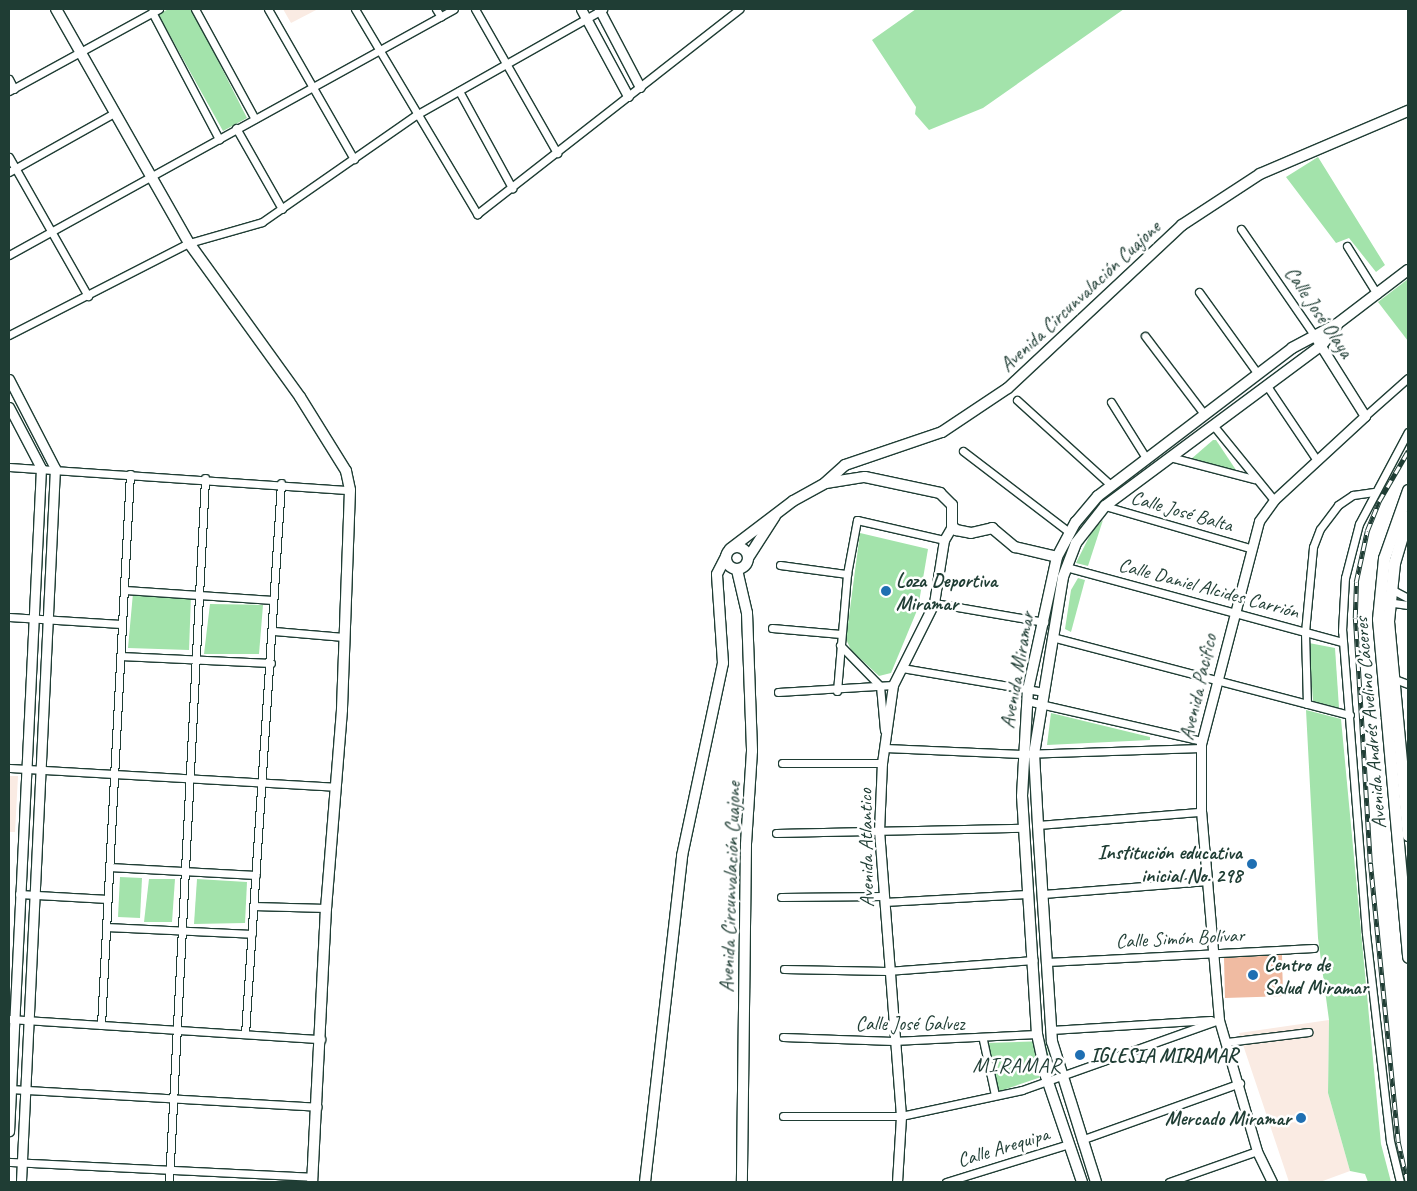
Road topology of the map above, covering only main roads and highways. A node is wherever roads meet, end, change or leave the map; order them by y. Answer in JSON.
{"nodes":[{"id":1,"x":56,"y":9,"type":"edge"},
{"id":2,"x":1408,"y":111,"type":"edge"},
{"id":3,"x":1408,"y":270,"type":"edge"},
{"id":4,"x":1337,"y":324,"type":"junction"},
{"id":5,"x":825,"y":483,"type":"junction"},
{"id":6,"x":1408,"y":492,"type":"edge"},
{"id":7,"x":780,"y":509,"type":"junction"},
{"id":8,"x":1405,"y":516,"type":"edge"},
{"id":9,"x":728,"y":553,"type":"junction"},
{"id":10,"x":1057,"y":557,"type":"junction"},
{"id":11,"x":748,"y":560,"type":"junction"},
{"id":12,"x":734,"y":569,"type":"junction"},
{"id":13,"x":718,"y":586,"type":"junction"},
{"id":14,"x":744,"y":593,"type":"junction"},
{"id":15,"x":1384,"y":602,"type":"junction"},
{"id":16,"x":1401,"y":780,"type":"edge"},
{"id":17,"x":1408,"y":835,"type":"edge"},
{"id":18,"x":1404,"y":852,"type":"edge"},
{"id":19,"x":1406,"y":921,"type":"edge"},
{"id":20,"x":1407,"y":936,"type":"edge"},
{"id":21,"x":1408,"y":957,"type":"edge"},
{"id":22,"x":312,"y":1179,"type":"edge"},
{"id":23,"x":645,"y":1182,"type":"edge"},
{"id":24,"x":742,"y":1182,"type":"edge"},
{"id":25,"x":1082,"y":1182,"type":"edge"},
{"id":26,"x":1096,"y":1182,"type":"edge"}],
"edges":[{"from":1,"to":22,"type":"main road"},
{"from":2,"to":5,"type":"main road","name":"Avenida Circunvalación Cuajone"},
{"from":3,"to":4,"type":"main road","name":"Avenida Miramar"},
{"from":4,"to":10,"type":"main road","name":"Avenida Miramar"},
{"from":4,"to":26,"type":"main road","name":"Avenida Miramar"},
{"from":5,"to":7,"type":"main road","name":"Avenida Circunvalación Cuajone"},
{"from":5,"to":10,"type":"main road"},
{"from":6,"to":8,"type":"highway","name":"Avenida Andrés Avelino Cáceres"},
{"from":7,"to":9,"type":"main road","name":"Avenida Circunvalación Cuajone"},
{"from":7,"to":11,"type":"main road","name":"Avenida Circunvalación Cuajone"},
{"from":8,"to":15,"type":"highway","name":"Avenida Andrés Avelino Cáceres"},
{"from":9,"to":11,"type":"main road"},
{"from":9,"to":12,"type":"main road","name":"Avenida Circunvalación Cuajone"},
{"from":9,"to":13,"type":"main road"},
{"from":10,"to":25,"type":"main road","name":"Avenida Miramar"},
{"from":11,"to":12,"type":"main road"},
{"from":11,"to":14,"type":"main road","name":"Avenida Circunvalación Cuajone"},
{"from":12,"to":13,"type":"main road"},
{"from":12,"to":14,"type":"main road","name":"Avenida Circunvalación Cuajone"},
{"from":13,"to":23,"type":"main road"},
{"from":14,"to":24,"type":"main road","name":"Avenida Circunvalación Cuajone"},
{"from":15,"to":16,"type":"highway","name":"Avenida Andrés Avelino Cáceres"},
{"from":15,"to":16,"type":"highway","name":"Avenida Andrés Avelino Cáceres"},
{"from":16,"to":17,"type":"highway","name":"Avenida Andrés Avelino Cáceres"},
{"from":16,"to":18,"type":"highway","name":"Avenida Andrés Avelino Cáceres"},
{"from":18,"to":19,"type":"highway","name":"Avenida Andrés Avelino Cáceres"},
{"from":19,"to":20,"type":"highway","name":"Avenida Andrés Avelino Cáceres"},
{"from":20,"to":21,"type":"highway","name":"Avenida Andrés Avelino Cáceres"}]}
